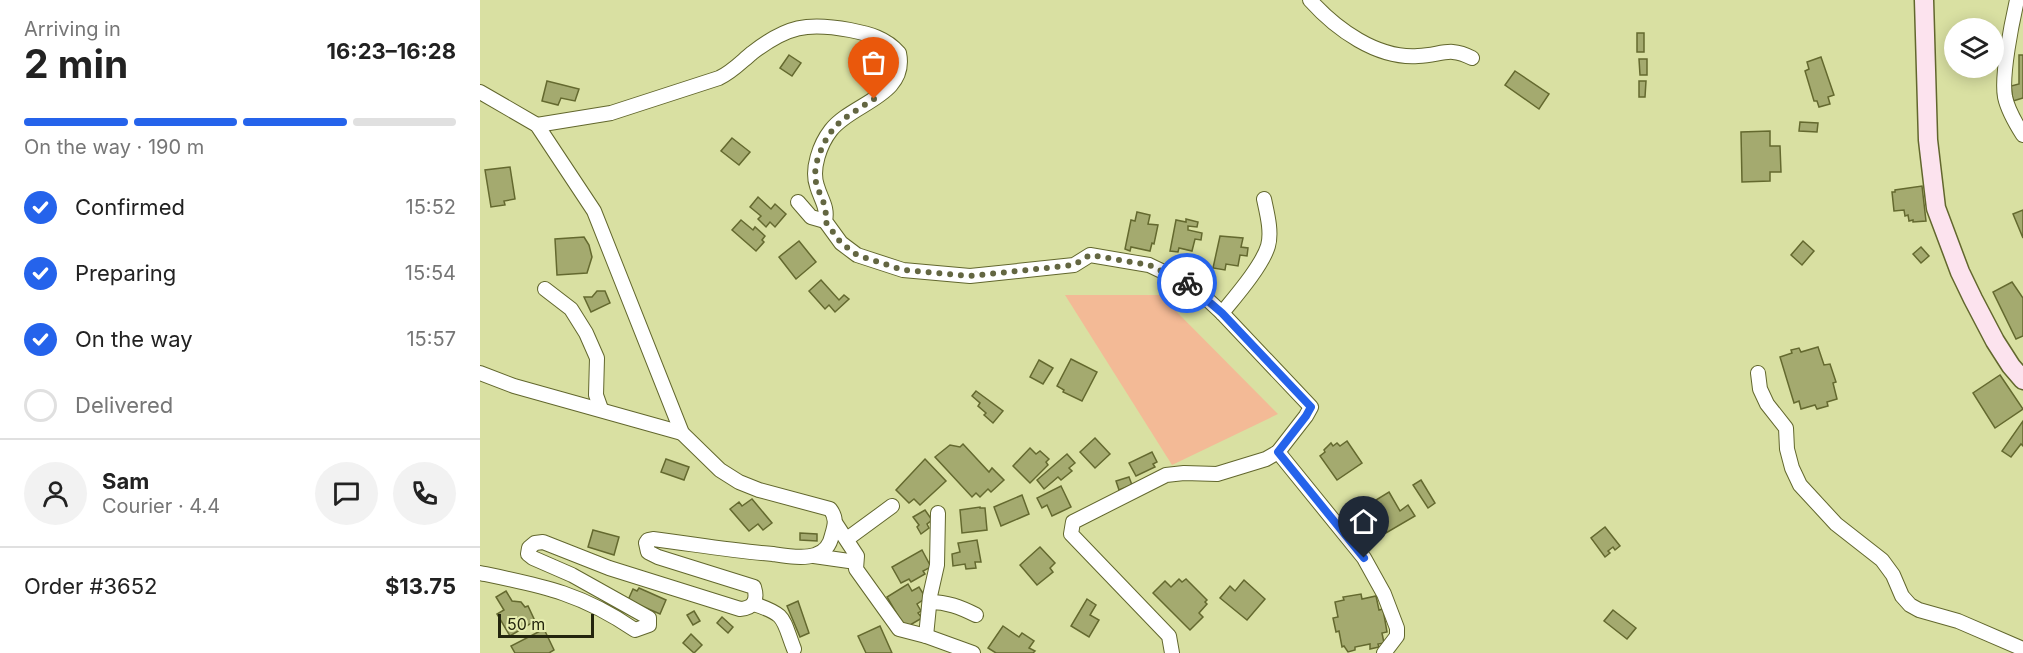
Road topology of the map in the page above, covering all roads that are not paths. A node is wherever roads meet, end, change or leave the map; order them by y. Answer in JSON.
{"nodes":[{"id":1,"x":1310,"y":0,"type":"edge"},
{"id":2,"x":1924,"y":0,"type":"edge"},
{"id":3,"x":2017,"y":0,"type":"edge"},
{"id":4,"x":1472,"y":58,"type":"dead end"},
{"id":5,"x":480,"y":92,"type":"edge"},
{"id":6,"x":537,"y":126,"type":"junction"},
{"id":7,"x":2023,"y":135,"type":"edge"},
{"id":8,"x":1264,"y":199,"type":"dead end"},
{"id":9,"x":798,"y":202,"type":"dead end"},
{"id":10,"x":825,"y":221,"type":"junction"},
{"id":11,"x":546,"y":289,"type":"dead end"},
{"id":12,"x":1222,"y":313,"type":"junction"},
{"id":13,"x":480,"y":373,"type":"edge"},
{"id":14,"x":1758,"y":373,"type":"dead end"},
{"id":15,"x":2023,"y":380,"type":"edge"},
{"id":16,"x":601,"y":409,"type":"junction"},
{"id":17,"x":682,"y":433,"type":"junction"},
{"id":18,"x":1278,"y":452,"type":"junction"},
{"id":19,"x":892,"y":506,"type":"dead end"},
{"id":20,"x":938,"y":513,"type":"dead end"},
{"id":21,"x":836,"y":524,"type":"junction"},
{"id":22,"x":847,"y":539,"type":"junction"},
{"id":23,"x":814,"y":555,"type":"junction"},
{"id":24,"x":856,"y":562,"type":"junction"},
{"id":25,"x":480,"y":573,"type":"edge"},
{"id":26,"x":930,"y":602,"type":"junction"},
{"id":27,"x":754,"y":604,"type":"junction"},
{"id":28,"x":976,"y":615,"type":"dead end"},
{"id":29,"x":926,"y":636,"type":"junction"},
{"id":30,"x":794,"y":649,"type":"dead end"},
{"id":31,"x":2023,"y":650,"type":"edge"},
{"id":32,"x":973,"y":653,"type":"edge"},
{"id":33,"x":1172,"y":653,"type":"edge"},
{"id":34,"x":1384,"y":653,"type":"edge"}],
"edges":[{"from":1,"to":4,"type":"street"},
{"from":2,"to":15,"type":"main road"},
{"from":3,"to":7,"type":"street"},
{"from":5,"to":6,"type":"street"},
{"from":6,"to":10,"type":"street"},
{"from":6,"to":17,"type":"street"},
{"from":8,"to":12,"type":"street"},
{"from":9,"to":10,"type":"street"},
{"from":10,"to":12,"type":"street"},
{"from":11,"to":16,"type":"street"},
{"from":12,"to":18,"type":"street"},
{"from":13,"to":16,"type":"street"},
{"from":14,"to":31,"type":"street"},
{"from":16,"to":17,"type":"street"},
{"from":17,"to":21,"type":"street"},
{"from":18,"to":33,"type":"street"},
{"from":18,"to":34,"type":"street"},
{"from":19,"to":22,"type":"street"},
{"from":20,"to":26,"type":"street"},
{"from":21,"to":22,"type":"street"},
{"from":21,"to":23,"type":"street"},
{"from":22,"to":24,"type":"street"},
{"from":23,"to":24,"type":"street"},
{"from":23,"to":27,"type":"street"},
{"from":24,"to":29,"type":"street"},
{"from":25,"to":27,"type":"street"},
{"from":26,"to":28,"type":"street"},
{"from":26,"to":29,"type":"street"},
{"from":27,"to":30,"type":"street"},
{"from":29,"to":32,"type":"street"}]}
